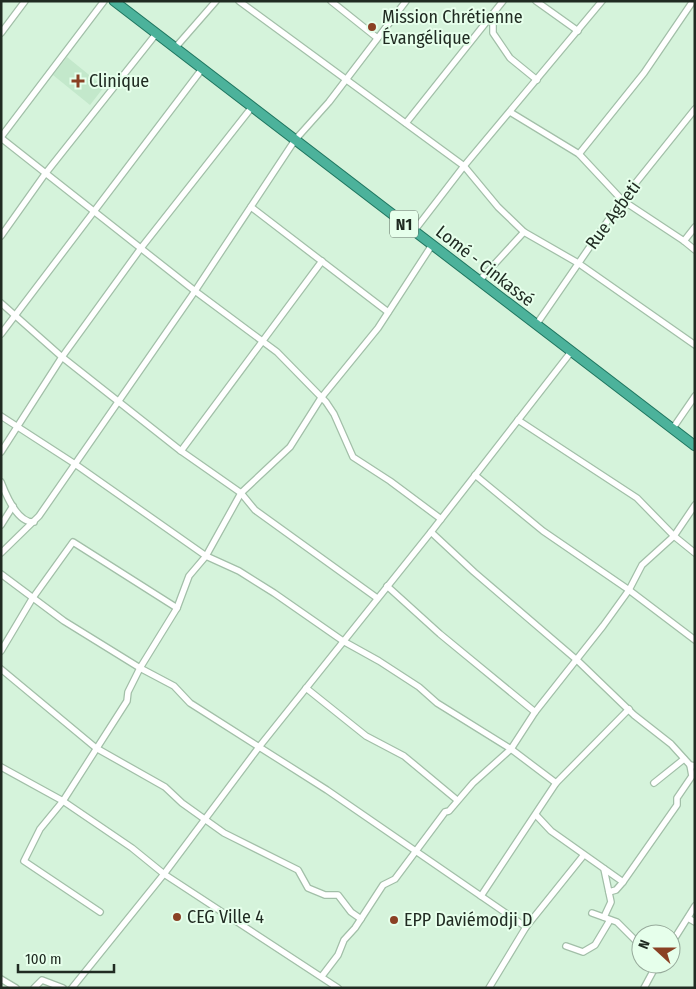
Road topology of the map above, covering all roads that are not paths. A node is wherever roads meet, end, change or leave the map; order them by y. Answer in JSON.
{"nodes":[{"id":1,"x":25,"y":1,"type":"edge"},
{"id":2,"x":104,"y":1,"type":"edge"},
{"id":3,"x":114,"y":1,"type":"edge"},
{"id":4,"x":216,"y":1,"type":"edge"},
{"id":5,"x":239,"y":1,"type":"edge"},
{"id":6,"x":331,"y":1,"type":"edge"},
{"id":7,"x":406,"y":1,"type":"edge"},
{"id":8,"x":503,"y":1,"type":"edge"},
{"id":9,"x":536,"y":1,"type":"edge"},
{"id":10,"x":602,"y":1,"type":"edge"},
{"id":11,"x":693,"y":1,"type":"edge"},
{"id":12,"x":493,"y":14,"type":"junction"},
{"id":13,"x":578,"y":30,"type":"junction"},
{"id":14,"x":1,"y":33,"type":"edge"},
{"id":15,"x":156,"y":34,"type":"junction"},
{"id":16,"x":376,"y":38,"type":"junction"},
{"id":17,"x":175,"y":48,"type":"junction"},
{"id":18,"x":202,"y":69,"type":"junction"},
{"id":19,"x":345,"y":80,"type":"junction"},
{"id":20,"x":537,"y":80,"type":"junction"},
{"id":21,"x":252,"y":108,"type":"junction"},
{"id":22,"x":695,"y":109,"type":"edge"},
{"id":23,"x":510,"y":112,"type":"junction"},
{"id":24,"x":406,"y":123,"type":"junction"},
{"id":25,"x":1,"y":137,"type":"edge"},
{"id":26,"x":295,"y":140,"type":"junction"},
{"id":27,"x":579,"y":154,"type":"junction"},
{"id":28,"x":464,"y":166,"type":"junction"},
{"id":29,"x":45,"y":174,"type":"junction"},
{"id":30,"x":622,"y":200,"type":"junction"},
{"id":31,"x":251,"y":207,"type":"junction"},
{"id":32,"x":94,"y":214,"type":"junction"},
{"id":33,"x":695,"y":227,"type":"edge"},
{"id":34,"x":414,"y":231,"type":"junction"},
{"id":35,"x":524,"y":232,"type":"junction"},
{"id":36,"x":1,"y":236,"type":"edge"},
{"id":37,"x":684,"y":241,"type":"junction"},
{"id":38,"x":432,"y":246,"type":"junction"},
{"id":39,"x":141,"y":248,"type":"junction"},
{"id":40,"x":695,"y":250,"type":"edge"},
{"id":41,"x":322,"y":262,"type":"junction"},
{"id":42,"x":578,"y":263,"type":"junction"},
{"id":43,"x":479,"y":281,"type":"junction"},
{"id":44,"x":195,"y":291,"type":"junction"},
{"id":45,"x":1,"y":303,"type":"edge"},
{"id":46,"x":388,"y":312,"type":"junction"},
{"id":47,"x":16,"y":315,"type":"junction"},
{"id":48,"x":536,"y":325,"type":"junction"},
{"id":49,"x":1,"y":334,"type":"edge"},
{"id":50,"x":262,"y":341,"type":"junction"},
{"id":51,"x":695,"y":345,"type":"edge"},
{"id":52,"x":571,"y":352,"type":"junction"},
{"id":53,"x":62,"y":357,"type":"junction"},
{"id":54,"x":695,"y":396,"type":"edge"},
{"id":55,"x":321,"y":398,"type":"junction"},
{"id":56,"x":117,"y":402,"type":"junction"},
{"id":57,"x":1,"y":416,"type":"edge"},
{"id":58,"x":518,"y":420,"type":"junction"},
{"id":59,"x":16,"y":426,"type":"junction"},
{"id":60,"x":673,"y":428,"type":"junction"},
{"id":61,"x":695,"y":446,"type":"edge"},
{"id":62,"x":180,"y":451,"type":"junction"},
{"id":63,"x":1,"y":452,"type":"edge"},
{"id":64,"x":75,"y":464,"type":"junction"},
{"id":65,"x":475,"y":474,"type":"junction"},
{"id":66,"x":1,"y":482,"type":"edge"},
{"id":67,"x":241,"y":493,"type":"junction"},
{"id":68,"x":695,"y":505,"type":"edge"},
{"id":69,"x":13,"y":506,"type":"junction"},
{"id":70,"x":441,"y":519,"type":"junction"},
{"id":71,"x":34,"y":522,"type":"junction"},
{"id":72,"x":1,"y":525,"type":"edge"},
{"id":73,"x":431,"y":532,"type":"junction"},
{"id":74,"x":674,"y":536,"type":"junction"},
{"id":75,"x":1,"y":553,"type":"edge"},
{"id":76,"x":695,"y":553,"type":"edge"},
{"id":77,"x":206,"y":556,"type":"junction"},
{"id":78,"x":1,"y":574,"type":"edge"},
{"id":79,"x":387,"y":586,"type":"junction"},
{"id":80,"x":629,"y":590,"type":"junction"},
{"id":81,"x":377,"y":598,"type":"junction"},
{"id":82,"x":32,"y":599,"type":"junction"},
{"id":83,"x":177,"y":608,"type":"junction"},
{"id":84,"x":695,"y":640,"type":"edge"},
{"id":85,"x":343,"y":642,"type":"junction"},
{"id":86,"x":1,"y":651,"type":"edge"},
{"id":87,"x":578,"y":660,"type":"junction"},
{"id":88,"x":140,"y":668,"type":"junction"},
{"id":89,"x":1,"y":670,"type":"edge"},
{"id":90,"x":306,"y":688,"type":"junction"},
{"id":91,"x":629,"y":710,"type":"junction"},
{"id":92,"x":535,"y":712,"type":"junction"},
{"id":93,"x":259,"y":747,"type":"junction"},
{"id":94,"x":96,"y":748,"type":"junction"},
{"id":95,"x":511,"y":749,"type":"junction"},
{"id":96,"x":684,"y":759,"type":"junction"},
{"id":97,"x":692,"y":766,"type":"edge"},
{"id":98,"x":1,"y":767,"type":"edge"},
{"id":99,"x":556,"y":783,"type":"junction"},
{"id":100,"x":654,"y":783,"type":"dead end"},
{"id":101,"x":457,"y":800,"type":"junction"},
{"id":102,"x":63,"y":801,"type":"junction"},
{"id":103,"x":536,"y":815,"type":"junction"},
{"id":104,"x":205,"y":819,"type":"junction"},
{"id":105,"x":416,"y":850,"type":"junction"},
{"id":106,"x":583,"y":856,"type":"junction"},
{"id":107,"x":604,"y":869,"type":"junction"},
{"id":108,"x":164,"y":874,"type":"junction"},
{"id":109,"x":623,"y":882,"type":"junction"},
{"id":110,"x":609,"y":892,"type":"junction"},
{"id":111,"x":481,"y":896,"type":"junction"},
{"id":112,"x":695,"y":906,"type":"edge"},
{"id":113,"x":100,"y":912,"type":"dead end"},
{"id":114,"x":592,"y":913,"type":"dead end"},
{"id":115,"x":604,"y":917,"type":"junction"},
{"id":116,"x":361,"y":918,"type":"junction"},
{"id":117,"x":688,"y":918,"type":"junction"},
{"id":118,"x":610,"y":920,"type":"junction"},
{"id":119,"x":695,"y":922,"type":"edge"},
{"id":120,"x":526,"y":927,"type":"junction"},
{"id":121,"x":681,"y":929,"type":"edge"},
{"id":122,"x":631,"y":936,"type":"edge"},
{"id":123,"x":566,"y":946,"type":"dead end"},
{"id":124,"x":652,"y":974,"type":"edge"},
{"id":125,"x":322,"y":976,"type":"junction"},
{"id":126,"x":1,"y":980,"type":"edge"},
{"id":127,"x":16,"y":988,"type":"edge"},
{"id":128,"x":34,"y":988,"type":"edge"},
{"id":129,"x":63,"y":988,"type":"edge"},
{"id":130,"x":72,"y":988,"type":"edge"},
{"id":131,"x":338,"y":988,"type":"edge"},
{"id":132,"x":489,"y":988,"type":"edge"},
{"id":133,"x":644,"y":988,"type":"edge"}],
"edges":[{"from":1,"to":14,"type":"street"},
{"from":2,"to":25,"type":"street"},
{"from":3,"to":15,"type":"highway","name":"Lomé - Cinkassé","number":"N1"},
{"from":4,"to":17,"type":"street"},
{"from":5,"to":19,"type":"street"},
{"from":6,"to":16,"type":"street"},
{"from":7,"to":16,"type":"street"},
{"from":8,"to":12,"type":"street"},
{"from":9,"to":13,"type":"street"},
{"from":10,"to":13,"type":"street"},
{"from":11,"to":27,"type":"street"},
{"from":12,"to":20,"type":"street"},
{"from":12,"to":24,"type":"street"},
{"from":13,"to":20,"type":"street"},
{"from":15,"to":17,"type":"highway","name":"Lomé - Cinkassé","number":"N1"},
{"from":15,"to":29,"type":"street"},
{"from":16,"to":19,"type":"street"},
{"from":17,"to":18,"type":"highway","name":"Lomé - Cinkassé","number":"N1"},
{"from":18,"to":21,"type":"highway","name":"Lomé - Cinkassé","number":"N1"},
{"from":18,"to":32,"type":"street"},
{"from":19,"to":24,"type":"street"},
{"from":19,"to":26,"type":"street"},
{"from":20,"to":23,"type":"street"},
{"from":21,"to":26,"type":"highway","name":"Lomé - Cinkassé","number":"N1"},
{"from":21,"to":39,"type":"street"},
{"from":22,"to":30,"type":"street","name":"Rue Agbeti"},
{"from":23,"to":27,"type":"street"},
{"from":23,"to":28,"type":"street"},
{"from":24,"to":28,"type":"street"},
{"from":25,"to":29,"type":"street"},
{"from":26,"to":31,"type":"street"},
{"from":26,"to":34,"type":"highway","name":"Lomé - Cinkassé","number":"N1"},
{"from":27,"to":30,"type":"street"},
{"from":28,"to":34,"type":"street"},
{"from":28,"to":35,"type":"street"},
{"from":29,"to":32,"type":"street"},
{"from":29,"to":36,"type":"street"},
{"from":30,"to":37,"type":"street"},
{"from":30,"to":42,"type":"street","name":"Rue Agbeti"},
{"from":31,"to":41,"type":"street"},
{"from":31,"to":44,"type":"street"},
{"from":32,"to":39,"type":"street"},
{"from":32,"to":47,"type":"street"},
{"from":33,"to":37,"type":"street"},
{"from":34,"to":38,"type":"highway","name":"Lomé - Cinkassé","number":"N1"},
{"from":35,"to":42,"type":"street"},
{"from":35,"to":43,"type":"street"},
{"from":37,"to":40,"type":"street"},
{"from":38,"to":43,"type":"highway","name":"Lomé - Cinkassé","number":"N1"},
{"from":38,"to":46,"type":"street"},
{"from":39,"to":44,"type":"street"},
{"from":39,"to":53,"type":"street"},
{"from":41,"to":46,"type":"street"},
{"from":41,"to":50,"type":"street"},
{"from":42,"to":48,"type":"street","name":"Rue Agbeti"},
{"from":42,"to":51,"type":"street"},
{"from":43,"to":48,"type":"highway","name":"Lomé - Cinkassé","number":"N1"},
{"from":44,"to":50,"type":"street"},
{"from":44,"to":56,"type":"street"},
{"from":45,"to":47,"type":"street"},
{"from":46,"to":55,"type":"street"},
{"from":47,"to":49,"type":"street"},
{"from":47,"to":53,"type":"street"},
{"from":48,"to":52,"type":"highway","name":"Lomé - Cinkassé","number":"N1"},
{"from":50,"to":55,"type":"street"},
{"from":50,"to":62,"type":"street"},
{"from":52,"to":58,"type":"street"},
{"from":52,"to":60,"type":"highway","name":"Lomé - Cinkassé","number":"N1"},
{"from":53,"to":56,"type":"street"},
{"from":53,"to":59,"type":"street"},
{"from":54,"to":60,"type":"street"},
{"from":55,"to":67,"type":"street"},
{"from":55,"to":70,"type":"street"},
{"from":56,"to":62,"type":"street"},
{"from":56,"to":64,"type":"street"},
{"from":57,"to":59,"type":"street"},
{"from":58,"to":65,"type":"street"},
{"from":58,"to":74,"type":"street"},
{"from":59,"to":63,"type":"street"},
{"from":59,"to":64,"type":"street"},
{"from":60,"to":61,"type":"highway","name":"Lomé - Cinkassé","number":"N1"},
{"from":62,"to":67,"type":"street"},
{"from":64,"to":71,"type":"street"},
{"from":64,"to":77,"type":"street"},
{"from":65,"to":70,"type":"street"},
{"from":65,"to":80,"type":"street"},
{"from":66,"to":69,"type":"street"},
{"from":67,"to":77,"type":"street"},
{"from":67,"to":81,"type":"street"},
{"from":68,"to":74,"type":"street"},
{"from":69,"to":71,"type":"street"},
{"from":69,"to":72,"type":"street"},
{"from":70,"to":73,"type":"street"},
{"from":71,"to":75,"type":"street"},
{"from":73,"to":79,"type":"street"},
{"from":73,"to":87,"type":"street"},
{"from":74,"to":76,"type":"street"},
{"from":74,"to":80,"type":"street"},
{"from":77,"to":83,"type":"street"},
{"from":77,"to":85,"type":"street"},
{"from":78,"to":82,"type":"street"},
{"from":79,"to":81,"type":"street"},
{"from":79,"to":92,"type":"street"},
{"from":80,"to":84,"type":"street"},
{"from":80,"to":87,"type":"street"},
{"from":81,"to":85,"type":"street"},
{"from":82,"to":83,"type":"street"},
{"from":82,"to":86,"type":"street"},
{"from":82,"to":88,"type":"street"},
{"from":83,"to":88,"type":"street"},
{"from":85,"to":90,"type":"street"},
{"from":85,"to":95,"type":"street"},
{"from":87,"to":91,"type":"street"},
{"from":87,"to":92,"type":"street"},
{"from":88,"to":93,"type":"street"},
{"from":88,"to":94,"type":"street"},
{"from":89,"to":94,"type":"street"},
{"from":90,"to":93,"type":"street"},
{"from":90,"to":101,"type":"street"},
{"from":91,"to":96,"type":"street"},
{"from":91,"to":99,"type":"street"},
{"from":92,"to":95,"type":"street"},
{"from":93,"to":104,"type":"street"},
{"from":93,"to":105,"type":"street"},
{"from":94,"to":102,"type":"street"},
{"from":94,"to":104,"type":"street"},
{"from":95,"to":99,"type":"street"},
{"from":95,"to":101,"type":"street"},
{"from":96,"to":97,"type":"street"},
{"from":96,"to":100,"type":"street"},
{"from":97,"to":109,"type":"street"},
{"from":98,"to":102,"type":"street"},
{"from":99,"to":103,"type":"street"},
{"from":101,"to":105,"type":"street"},
{"from":102,"to":108,"type":"street"},
{"from":102,"to":113,"type":"street"},
{"from":103,"to":106,"type":"street"},
{"from":103,"to":111,"type":"street"},
{"from":104,"to":108,"type":"street"},
{"from":104,"to":116,"type":"street"},
{"from":105,"to":111,"type":"street"},
{"from":105,"to":116,"type":"street"},
{"from":106,"to":107,"type":"street"},
{"from":106,"to":120,"type":"street"},
{"from":107,"to":109,"type":"street"},
{"from":107,"to":110,"type":"street"},
{"from":108,"to":125,"type":"street"},
{"from":108,"to":130,"type":"street"},
{"from":109,"to":110,"type":"street"},
{"from":110,"to":115,"type":"street"},
{"from":111,"to":120,"type":"street"},
{"from":112,"to":117,"type":"street"},
{"from":114,"to":115,"type":"street"},
{"from":115,"to":118,"type":"street"},
{"from":116,"to":125,"type":"street"},
{"from":117,"to":119,"type":"street"},
{"from":117,"to":121,"type":"street"},
{"from":118,"to":122,"type":"street"},
{"from":118,"to":123,"type":"street"},
{"from":120,"to":132,"type":"street"},
{"from":124,"to":133,"type":"street"},
{"from":125,"to":131,"type":"street"},
{"from":126,"to":127,"type":"street"},
{"from":128,"to":129,"type":"street"}]}
